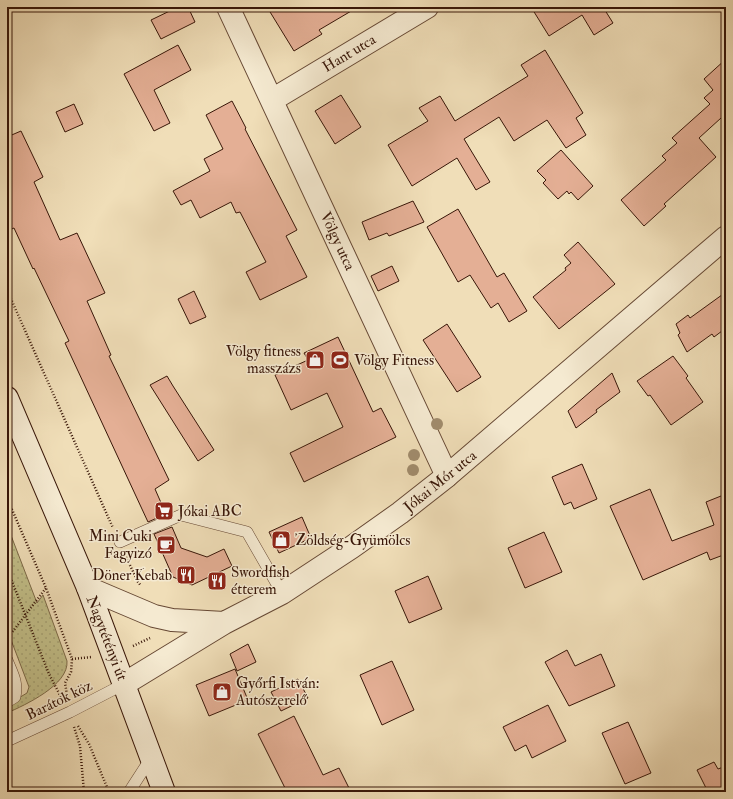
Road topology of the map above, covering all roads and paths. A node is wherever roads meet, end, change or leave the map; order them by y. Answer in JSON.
{"nodes":[{"id":1,"x":228,"y":7,"type":"edge"},
{"id":2,"x":427,"y":7,"type":"edge"},
{"id":3,"x":272,"y":100,"type":"junction"},
{"id":4,"x":726,"y":237,"type":"edge"},
{"id":5,"x":7,"y":290,"type":"edge"},
{"id":6,"x":7,"y":398,"type":"edge"},
{"id":7,"x":447,"y":476,"type":"junction"},
{"id":8,"x":7,"y":498,"type":"edge"},
{"id":9,"x":120,"y":542,"type":"junction"},
{"id":10,"x":7,"y":569,"type":"edge"},
{"id":11,"x":46,"y":588,"type":"junction"},
{"id":12,"x":88,"y":588,"type":"junction"},
{"id":13,"x":144,"y":588,"type":"dead end"},
{"id":14,"x":282,"y":593,"type":"junction"},
{"id":15,"x":25,"y":615,"type":"junction"},
{"id":16,"x":154,"y":616,"type":"junction"},
{"id":17,"x":224,"y":623,"type":"junction"},
{"id":18,"x":7,"y":639,"type":"edge"},
{"id":19,"x":113,"y":654,"type":"junction"},
{"id":20,"x":72,"y":659,"type":"junction"},
{"id":21,"x":7,"y":660,"type":"edge"},
{"id":22,"x":124,"y":684,"type":"junction"},
{"id":23,"x":7,"y":702,"type":"edge"},
{"id":24,"x":70,"y":712,"type":"junction"},
{"id":25,"x":7,"y":741,"type":"edge"},
{"id":26,"x":151,"y":758,"type":"junction"},
{"id":27,"x":84,"y":792,"type":"edge"},
{"id":28,"x":109,"y":792,"type":"edge"},
{"id":29,"x":128,"y":792,"type":"edge"},
{"id":30,"x":164,"y":792,"type":"edge"}],
"edges":[{"from":1,"to":3,"type":"street","name":"Völgy utca"},
{"from":2,"to":3,"type":"street","name":"Hant utca"},
{"from":3,"to":7,"type":"street","name":"Völgy utca"},
{"from":4,"to":7,"type":"street","name":"Jókai Mór utca"},
{"from":5,"to":9,"type":"path"},
{"from":6,"to":12,"type":"street","name":"Nagytétényi út"},
{"from":7,"to":14,"type":"street","name":"Jókai Mór utca"},
{"from":8,"to":11,"type":"path"},
{"from":9,"to":13,"type":"path"},
{"from":9,"to":14,"type":"lane"},
{"from":10,"to":15,"type":"path"},
{"from":11,"to":15,"type":"path"},
{"from":11,"to":20,"type":"path"},
{"from":12,"to":16,"type":"street"},
{"from":12,"to":19,"type":"street","name":"Nagytétényi út"},
{"from":14,"to":17,"type":"street","name":"Jókai Mór utca"},
{"from":15,"to":18,"type":"path"},
{"from":15,"to":24,"type":"path"},
{"from":16,"to":17,"type":"street"},
{"from":16,"to":19,"type":"path"},
{"from":17,"to":22,"type":"street","name":"Jókai Mór utca"},
{"from":19,"to":20,"type":"path"},
{"from":19,"to":22,"type":"street","name":"Nagytétényi út"},
{"from":20,"to":24,"type":"path"},
{"from":21,"to":23,"type":"lane"},
{"from":22,"to":24,"type":"lane","name":"Barátok köz"},
{"from":22,"to":26,"type":"street","name":"Nagytétényi út"},
{"from":24,"to":25,"type":"lane","name":"Barátok köz"},
{"from":24,"to":27,"type":"path"},
{"from":24,"to":28,"type":"path"},
{"from":26,"to":29,"type":"lane"},
{"from":26,"to":30,"type":"street","name":"Nagytétényi út"}]}
